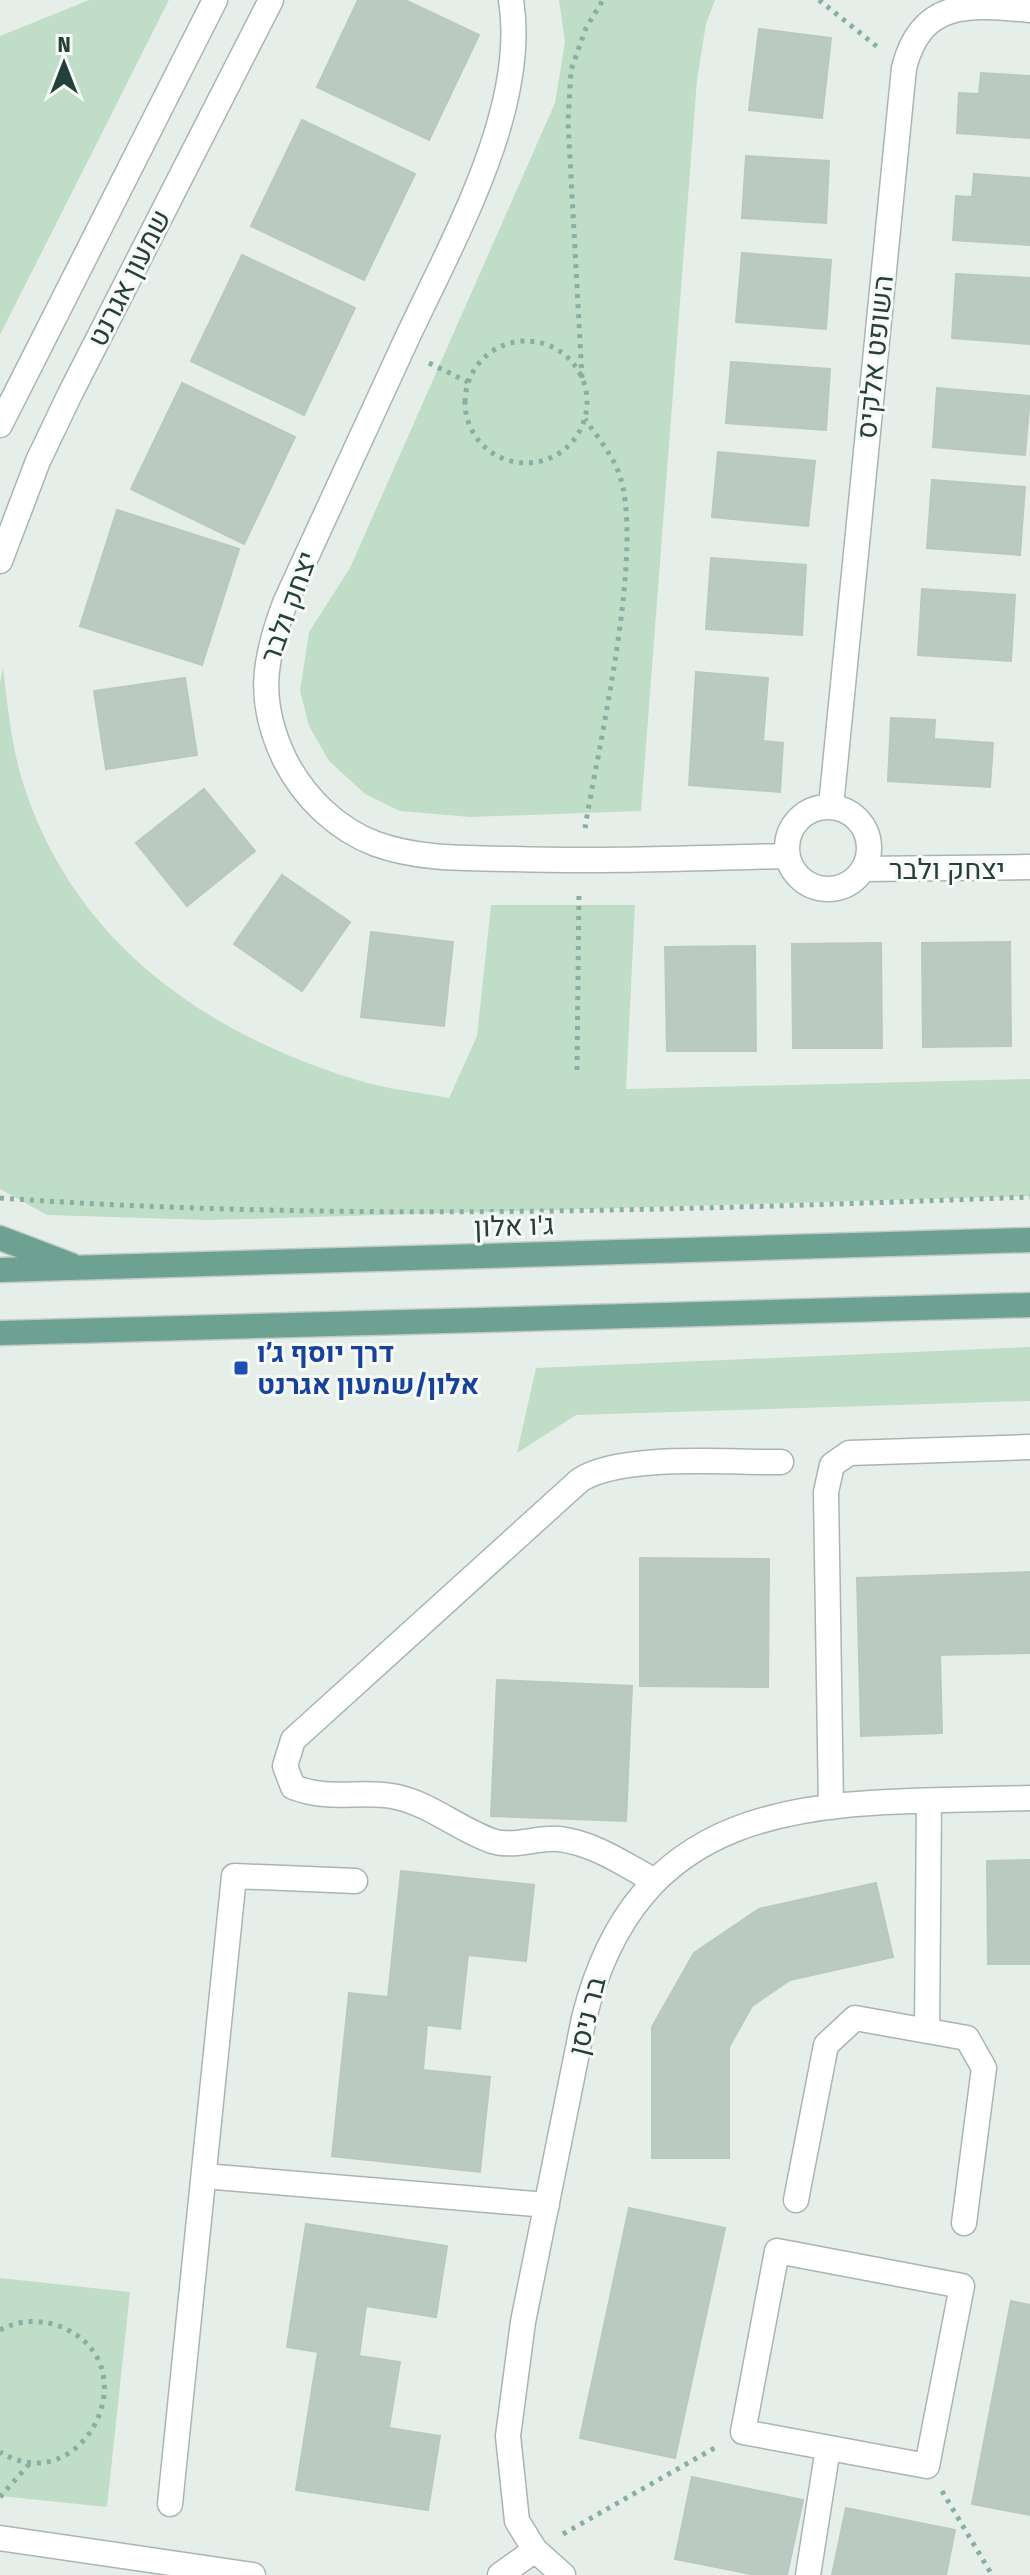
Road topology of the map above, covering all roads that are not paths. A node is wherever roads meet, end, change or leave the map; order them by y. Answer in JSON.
{"nodes":[{"id":1,"x":215,"y":0,"type":"edge"},
{"id":2,"x":271,"y":0,"type":"edge"},
{"id":3,"x":511,"y":0,"type":"edge"},
{"id":4,"x":1030,"y":10,"type":"edge"},
{"id":5,"x":0,"y":425,"type":"edge"},
{"id":6,"x":0,"y":561,"type":"edge"},
{"id":7,"x":831,"y":806,"type":"junction"},
{"id":8,"x":787,"y":856,"type":"junction"},
{"id":9,"x":1030,"y":867,"type":"edge"},
{"id":10,"x":863,"y":869,"type":"junction"},
{"id":11,"x":0,"y":1238,"type":"edge"},
{"id":12,"x":1030,"y":1240,"type":"edge"},
{"id":13,"x":0,"y":1270,"type":"edge"},
{"id":14,"x":85,"y":1270,"type":"junction"},
{"id":15,"x":1030,"y":1305,"type":"edge"},
{"id":16,"x":0,"y":1333,"type":"edge"},
{"id":17,"x":1030,"y":1447,"type":"edge"},
{"id":18,"x":781,"y":1462,"type":"dead end"},
{"id":19,"x":1030,"y":1798,"type":"edge"},
{"id":20,"x":929,"y":1801,"type":"junction"},
{"id":21,"x":831,"y":1807,"type":"junction"},
{"id":22,"x":355,"y":1881,"type":"dead end"},
{"id":23,"x":655,"y":1881,"type":"junction"},
{"id":24,"x":927,"y":2031,"type":"junction"},
{"id":25,"x":204,"y":2176,"type":"junction"},
{"id":26,"x":796,"y":2200,"type":"dead end"},
{"id":27,"x":547,"y":2205,"type":"junction"},
{"id":28,"x":964,"y":2223,"type":"dead end"},
{"id":29,"x":828,"y":2448,"type":"junction"},
{"id":30,"x":170,"y":2504,"type":"dead end"},
{"id":31,"x":0,"y":2538,"type":"edge"},
{"id":32,"x":535,"y":2550,"type":"junction"},
{"id":33,"x":253,"y":2575,"type":"edge"},
{"id":34,"x":500,"y":2575,"type":"edge"},
{"id":35,"x":563,"y":2575,"type":"edge"},
{"id":36,"x":808,"y":2575,"type":"edge"}],
"edges":[{"from":1,"to":5,"type":"street","name":"שמעון אגרנט"},
{"from":2,"to":6,"type":"street","name":"שמעון אגרנט"},
{"from":3,"to":8,"type":"street","name":"יצחק ולבר"},
{"from":4,"to":7,"type":"street","name":"השופט אלקיס"},
{"from":7,"to":8,"type":"street"},
{"from":7,"to":10,"type":"street"},
{"from":8,"to":10,"type":"street"},
{"from":9,"to":10,"type":"street","name":"יצחק ולבר"},
{"from":11,"to":14,"type":"main road"},
{"from":12,"to":14,"type":"main road","name":"ג'ו אלון"},
{"from":13,"to":14,"type":"main road","name":"ג'ו אלון"},
{"from":15,"to":16,"type":"main road"},
{"from":17,"to":21,"type":"street"},
{"from":18,"to":23,"type":"street"},
{"from":19,"to":20,"type":"street","name":"בר ניסן"},
{"from":20,"to":21,"type":"street","name":"בר ניסן"},
{"from":20,"to":24,"type":"street"},
{"from":21,"to":23,"type":"street","name":"בר ניסן"},
{"from":22,"to":25,"type":"street"},
{"from":23,"to":27,"type":"street","name":"בר ניסן"},
{"from":24,"to":26,"type":"street"},
{"from":24,"to":28,"type":"street"},
{"from":25,"to":27,"type":"street"},
{"from":25,"to":30,"type":"street"},
{"from":27,"to":32,"type":"street","name":"בר ניסן"},
{"from":29,"to":29,"type":"street"},
{"from":29,"to":36,"type":"street"},
{"from":31,"to":33,"type":"street"},
{"from":32,"to":34,"type":"street"},
{"from":32,"to":35,"type":"street"}]}
